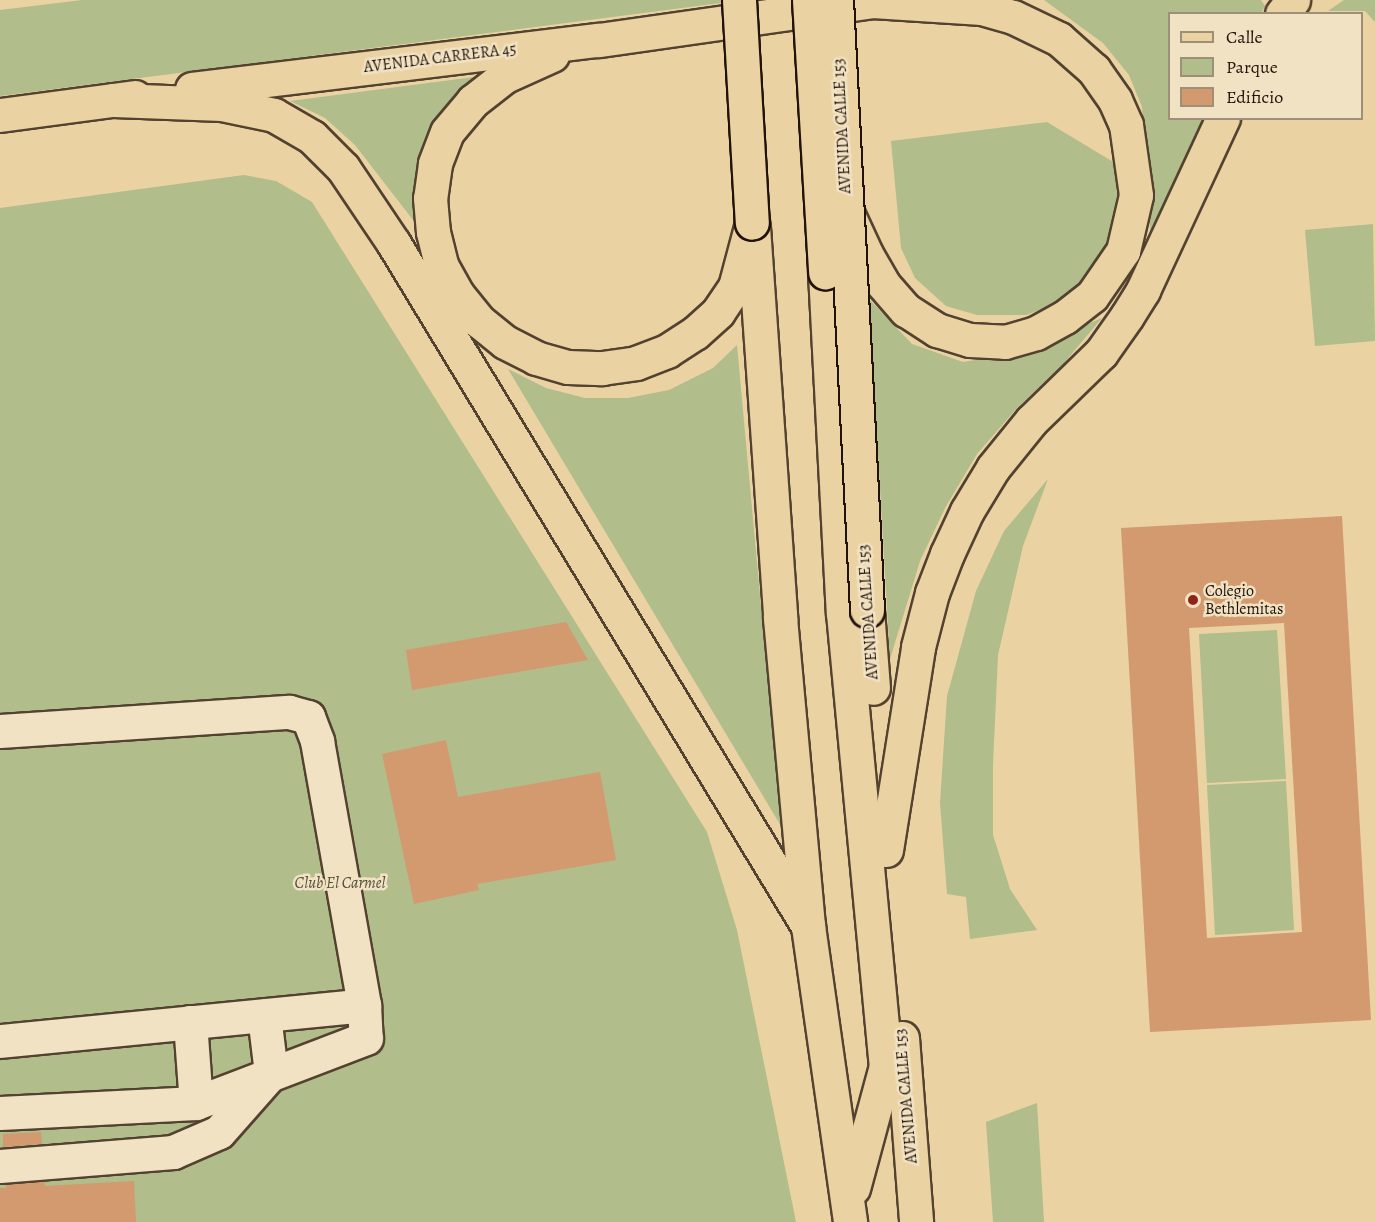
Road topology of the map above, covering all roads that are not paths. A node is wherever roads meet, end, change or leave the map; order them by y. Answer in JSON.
{"nodes":[{"id":1,"x":739,"y":0,"type":"edge"},
{"id":2,"x":809,"y":0,"type":"edge"},
{"id":3,"x":836,"y":0,"type":"edge"},
{"id":4,"x":1293,"y":0,"type":"edge"},
{"id":5,"x":876,"y":1,"type":"edge"},
{"id":6,"x":1284,"y":12,"type":"edge"},
{"id":7,"x":599,"y":39,"type":"junction"},
{"id":8,"x":113,"y":100,"type":"junction"},
{"id":9,"x":0,"y":115,"type":"edge"},
{"id":10,"x":1222,"y":120,"type":"edge"},
{"id":11,"x":846,"y":211,"type":"junction"},
{"id":12,"x":752,"y":223,"type":"junction"},
{"id":13,"x":855,"y":612,"type":"junction"},
{"id":14,"x":0,"y":731,"type":"edge"},
{"id":15,"x":886,"y":850,"type":"junction"},
{"id":16,"x":808,"y":926,"type":"junction"},
{"id":17,"x":364,"y":1005,"type":"junction"},
{"id":18,"x":264,"y":1015,"type":"junction"},
{"id":19,"x":190,"y":1022,"type":"junction"},
{"id":20,"x":0,"y":1041,"type":"edge"},
{"id":21,"x":271,"y":1073,"type":"junction"},
{"id":22,"x":196,"y":1103,"type":"junction"},
{"id":23,"x":0,"y":1113,"type":"edge"},
{"id":24,"x":0,"y":1166,"type":"edge"},
{"id":25,"x":850,"y":1212,"type":"edge"},
{"id":26,"x":916,"y":1222,"type":"edge"}],
"edges":[{"from":1,"to":12,"type":"main road","name":"AVENIDA CALLE 153","bridge":true},
{"from":2,"to":13,"type":"main road","name":"AVENIDA CALLE 153","bridge":true},
{"from":3,"to":11,"type":"main road","name":"AVENIDA CALLE 153","bridge":true},
{"from":4,"to":6,"type":"main road"},
{"from":5,"to":7,"type":"main road","name":"AVENIDA CARRERA 45"},
{"from":5,"to":11,"type":"main road","name":"AVENIDA CARRERA 45"},
{"from":7,"to":8,"type":"main road","name":"AVENIDA CARRERA 45"},
{"from":7,"to":12,"type":"main road"},
{"from":8,"to":9,"type":"main road","name":"AVENIDA CARRERA 45"},
{"from":8,"to":16,"type":"main road"},
{"from":10,"to":15,"type":"main road"},
{"from":11,"to":13,"type":"main road","name":"AVENIDA CALLE 153","bridge":true},
{"from":12,"to":16,"type":"main road","name":"AVENIDA CALLE 153"},
{"from":13,"to":15,"type":"main road","name":"AVENIDA CALLE 153"},
{"from":13,"to":25,"type":"main road","name":"AVENIDA CALLE 153"},
{"from":14,"to":17,"type":"lane"},
{"from":15,"to":26,"type":"main road","name":"AVENIDA CALLE 153"},
{"from":16,"to":25,"type":"main road","name":"AVENIDA CALLE 153"},
{"from":17,"to":18,"type":"lane"},
{"from":17,"to":21,"type":"lane"},
{"from":18,"to":19,"type":"lane"},
{"from":18,"to":21,"type":"lane"},
{"from":19,"to":20,"type":"lane"},
{"from":19,"to":22,"type":"lane"},
{"from":21,"to":22,"type":"lane"},
{"from":21,"to":24,"type":"lane"},
{"from":22,"to":23,"type":"lane"}]}
